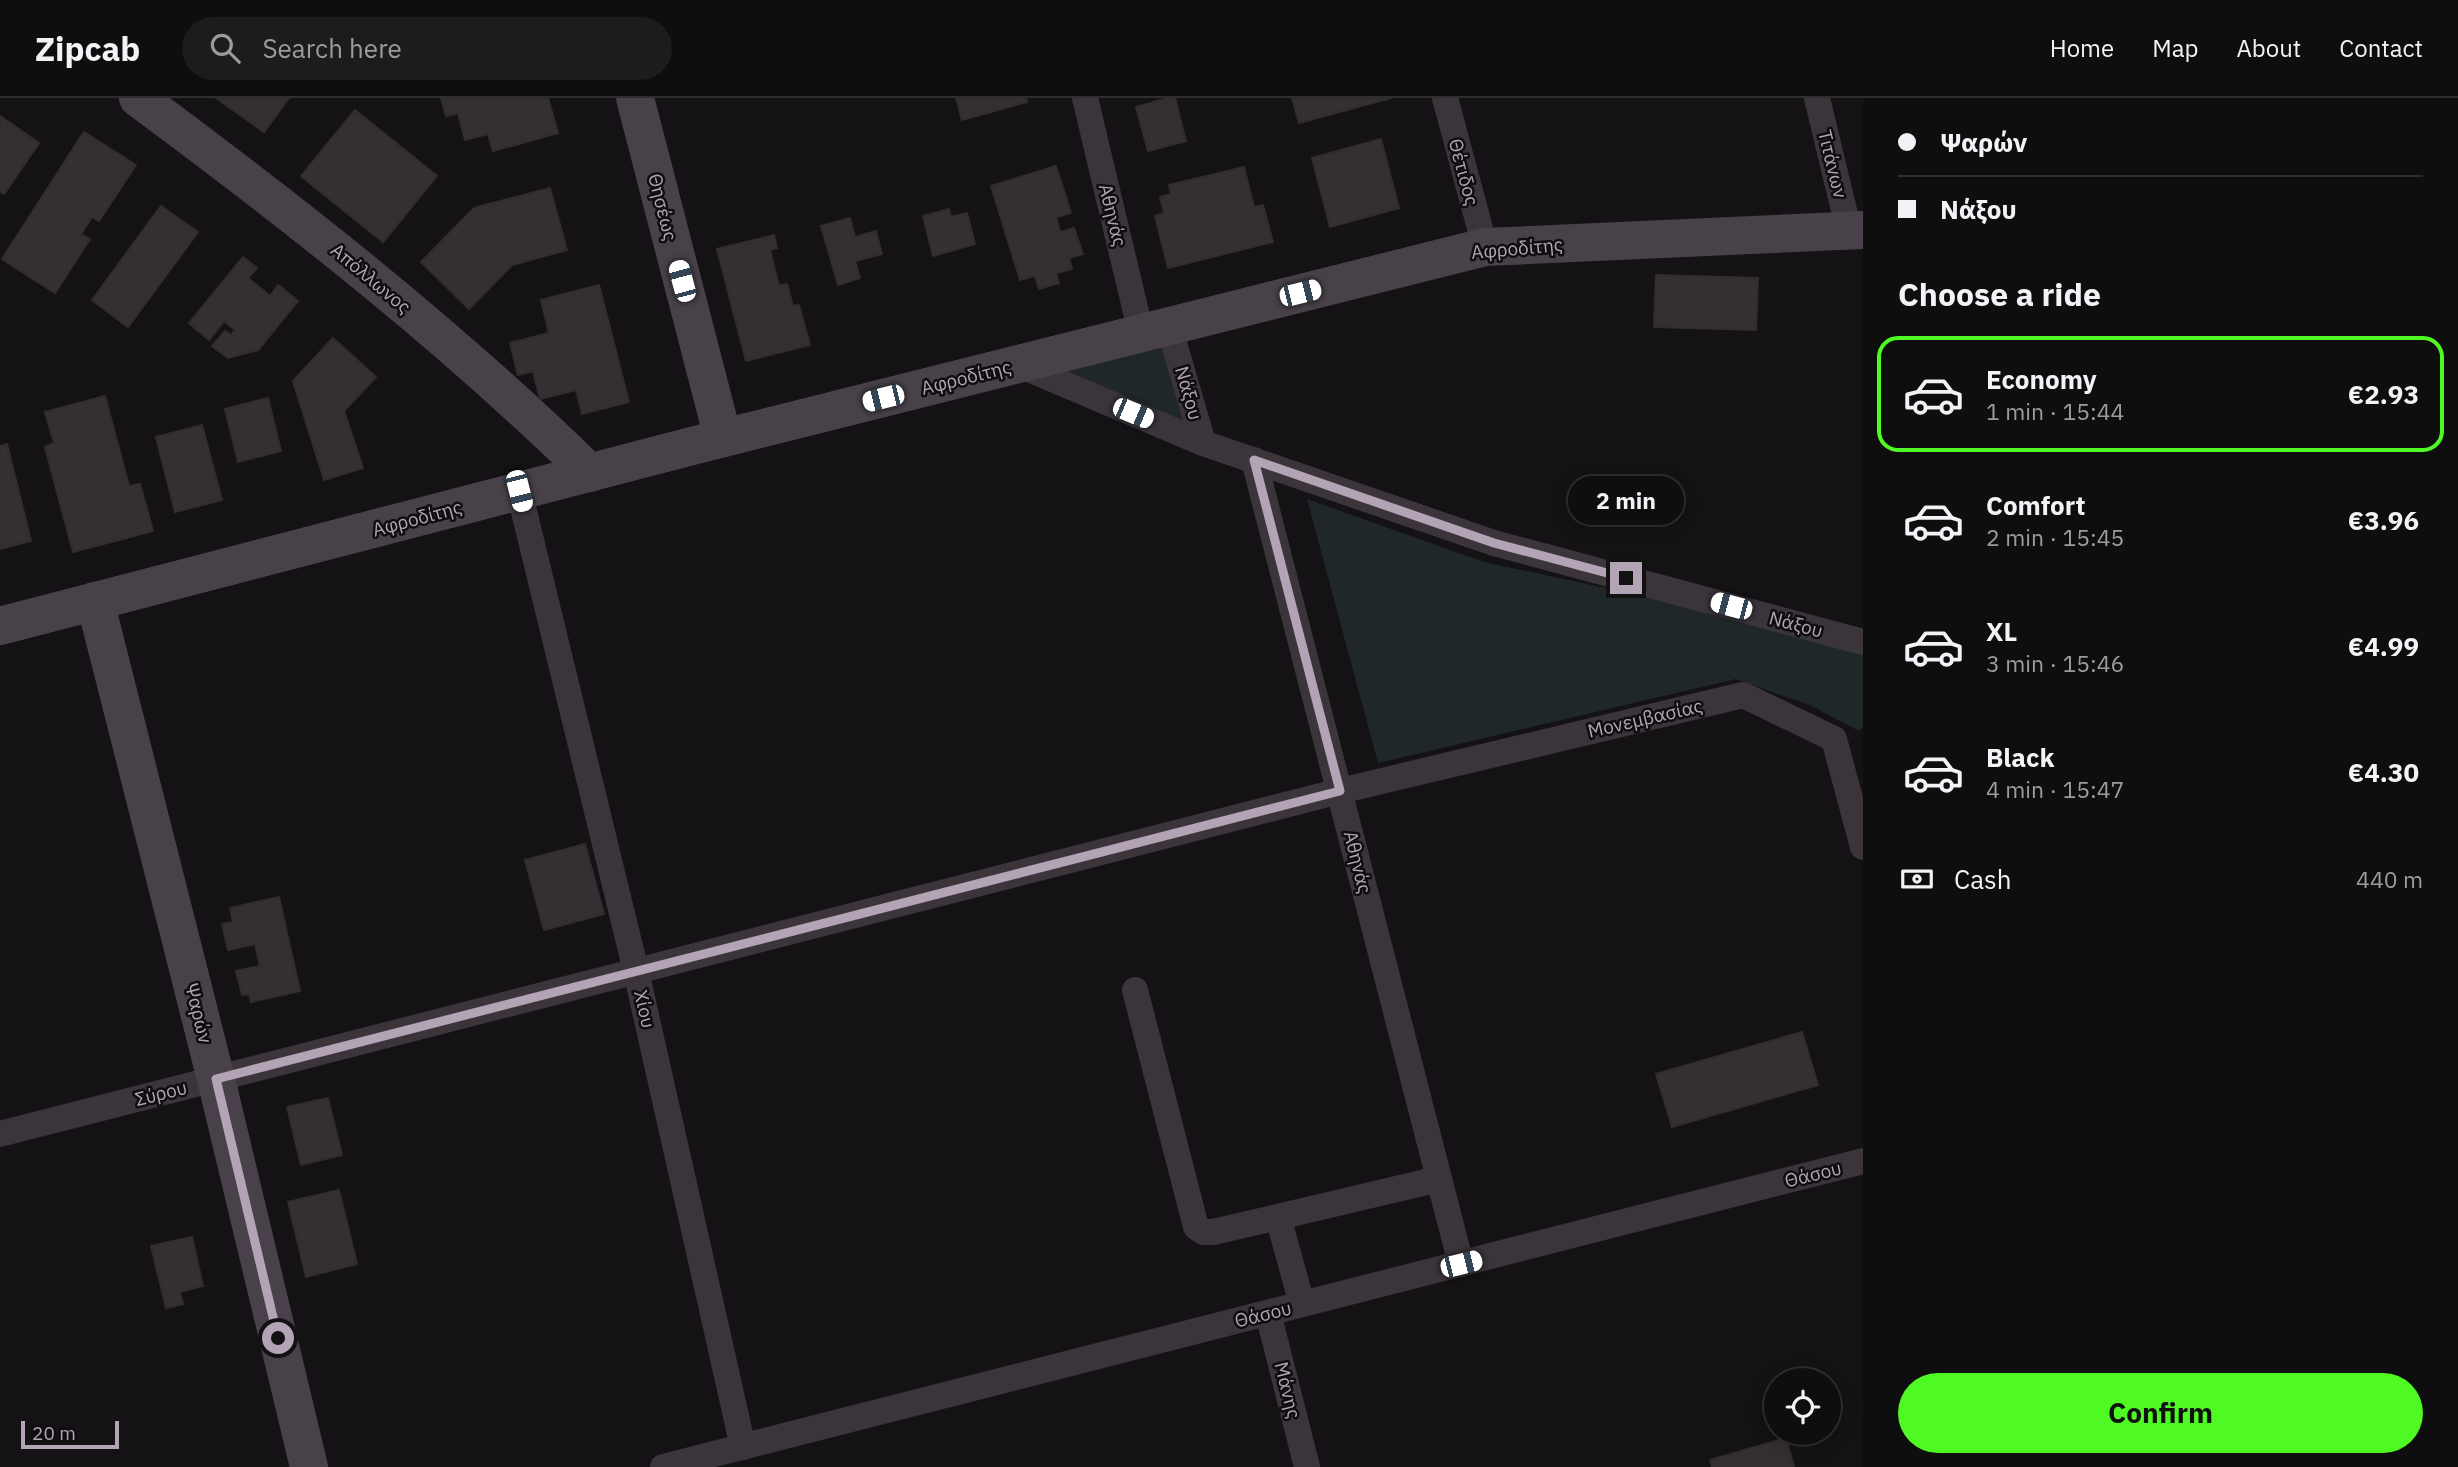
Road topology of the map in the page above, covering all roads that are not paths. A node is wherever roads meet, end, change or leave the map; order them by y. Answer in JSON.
{"nodes":[{"id":1,"x":138,"y":98,"type":"edge"},
{"id":2,"x":635,"y":98,"type":"edge"},
{"id":3,"x":1085,"y":98,"type":"edge"},
{"id":4,"x":1445,"y":98,"type":"edge"},
{"id":5,"x":1816,"y":98,"type":"edge"},
{"id":6,"x":1856,"y":231,"type":"edge"},
{"id":7,"x":1485,"y":247,"type":"junction"},
{"id":8,"x":1155,"y":329,"type":"junction"},
{"id":9,"x":1017,"y":364,"type":"junction"},
{"id":10,"x":723,"y":438,"type":"junction"},
{"id":11,"x":1203,"y":443,"type":"junction"},
{"id":12,"x":1254,"y":460,"type":"junction"},
{"id":13,"x":590,"y":473,"type":"junction"},
{"id":14,"x":519,"y":491,"type":"junction"},
{"id":15,"x":95,"y":601,"type":"junction"},
{"id":16,"x":0,"y":626,"type":"edge"},
{"id":17,"x":1863,"y":642,"type":"edge"},
{"id":18,"x":1340,"y":791,"type":"junction"},
{"id":19,"x":1863,"y":847,"type":"edge"},
{"id":20,"x":636,"y":971,"type":"junction"},
{"id":21,"x":1135,"y":990,"type":"dead end"},
{"id":22,"x":216,"y":1079,"type":"junction"},
{"id":23,"x":0,"y":1134,"type":"edge"},
{"id":24,"x":1863,"y":1161,"type":"edge"},
{"id":25,"x":1439,"y":1178,"type":"junction"},
{"id":26,"x":1278,"y":1217,"type":"junction"},
{"id":27,"x":1461,"y":1264,"type":"junction"},
{"id":28,"x":1302,"y":1304,"type":"junction"},
{"id":29,"x":1268,"y":1313,"type":"junction"},
{"id":30,"x":743,"y":1447,"type":"junction"},
{"id":31,"x":309,"y":1467,"type":"edge"},
{"id":32,"x":663,"y":1467,"type":"edge"},
{"id":33,"x":1307,"y":1467,"type":"edge"}],
"edges":[{"from":1,"to":13,"type":"street","name":"Απόλλωνος"},
{"from":2,"to":10,"type":"street","name":"Θησέως"},
{"from":3,"to":8,"type":"street","name":"Αθηνάς"},
{"from":4,"to":7,"type":"street","name":"Θέτιδος"},
{"from":5,"to":6,"type":"street","name":"Τιτάνων"},
{"from":6,"to":7,"type":"street","name":"Αφροδίτης"},
{"from":7,"to":8,"type":"street","name":"Αφροδίτης"},
{"from":8,"to":9,"type":"street","name":"Αφροδίτης"},
{"from":8,"to":11,"type":"street","name":"Νάξου"},
{"from":9,"to":10,"type":"street","name":"Αφροδίτης"},
{"from":9,"to":11,"type":"street"},
{"from":10,"to":13,"type":"street","name":"Αφροδίτης"},
{"from":11,"to":12,"type":"street","name":"Νάξου"},
{"from":12,"to":17,"type":"street","name":"Νάξου"},
{"from":12,"to":18,"type":"street","name":"Αθηνάς"},
{"from":13,"to":14,"type":"street","name":"Αφροδίτης"},
{"from":14,"to":15,"type":"street","name":"Αφροδίτης"},
{"from":14,"to":20,"type":"street","name":"Χίου"},
{"from":15,"to":16,"type":"street","name":"Αφροδίτης"},
{"from":15,"to":22,"type":"street","name":"Ψαρών"},
{"from":18,"to":19,"type":"street","name":"Movεμβασίας"},
{"from":18,"to":20,"type":"street","name":"Σύρου"},
{"from":18,"to":25,"type":"street","name":"Αθηνάς"},
{"from":20,"to":22,"type":"street","name":"Σύρου"},
{"from":20,"to":30,"type":"street","name":"Χίου"},
{"from":21,"to":26,"type":"street"},
{"from":22,"to":23,"type":"street","name":"Σύρου"},
{"from":22,"to":31,"type":"street","name":"Ψαρών"},
{"from":24,"to":27,"type":"street","name":"Θάσου"},
{"from":25,"to":26,"type":"street"},
{"from":25,"to":27,"type":"street","name":"Αθηνάς"},
{"from":26,"to":28,"type":"street"},
{"from":27,"to":28,"type":"street","name":"Θάσου"},
{"from":28,"to":29,"type":"street","name":"Θάσου"},
{"from":29,"to":30,"type":"street","name":"Θάσου"},
{"from":29,"to":33,"type":"street","name":"Μάνης"},
{"from":30,"to":32,"type":"street","name":"Θάσου"}]}
